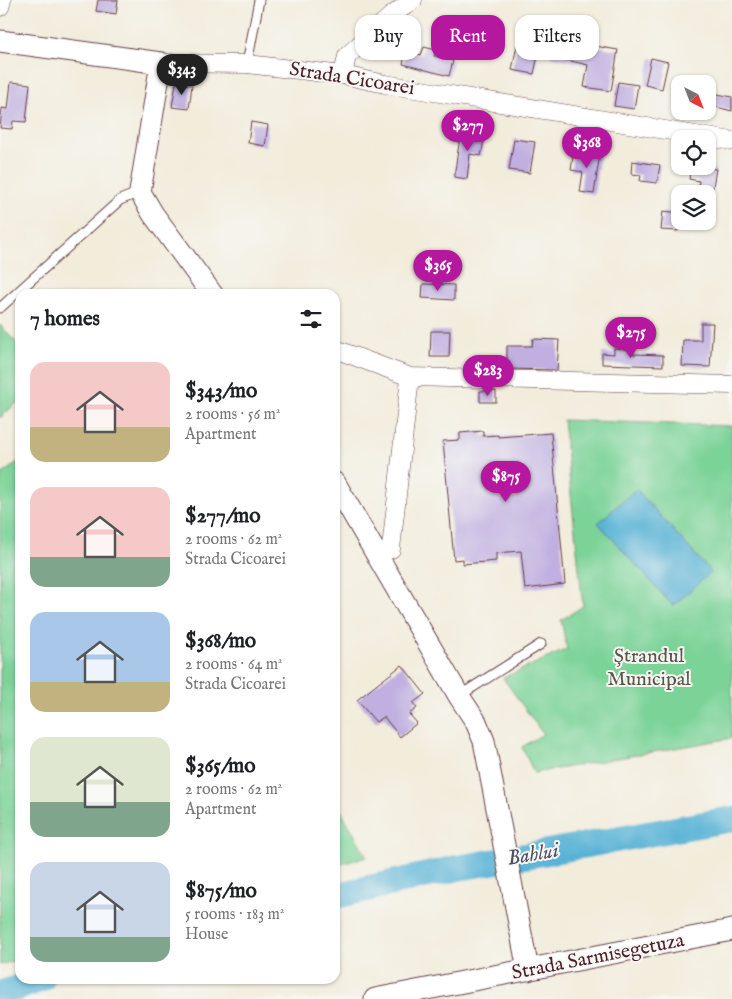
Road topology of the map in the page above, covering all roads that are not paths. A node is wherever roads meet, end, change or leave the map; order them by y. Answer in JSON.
{"nodes":[{"id":1,"x":2,"y":0,"type":"edge"},
{"id":2,"x":259,"y":0,"type":"edge"},
{"id":3,"x":411,"y":1,"type":"edge"},
{"id":4,"x":0,"y":7,"type":"edge"},
{"id":5,"x":0,"y":41,"type":"edge"},
{"id":6,"x":161,"y":63,"type":"junction"},
{"id":7,"x":247,"y":64,"type":"junction"},
{"id":8,"x":343,"y":75,"type":"junction"},
{"id":9,"x":732,"y":141,"type":"edge"},
{"id":10,"x":140,"y":192,"type":"junction"},
{"id":11,"x":21,"y":289,"type":"edge"},
{"id":12,"x":208,"y":289,"type":"edge"},
{"id":13,"x":15,"y":294,"type":"edge"},
{"id":14,"x":0,"y":308,"type":"edge"},
{"id":15,"x":340,"y":351,"type":"edge"},
{"id":16,"x":410,"y":377,"type":"junction"},
{"id":17,"x":732,"y":385,"type":"edge"},
{"id":18,"x":340,"y":491,"type":"edge"},
{"id":19,"x":377,"y":554,"type":"junction"},
{"id":20,"x":541,"y":644,"type":"dead end"},
{"id":21,"x":459,"y":696,"type":"junction"},
{"id":22,"x":732,"y":930,"type":"edge"},
{"id":23,"x":528,"y":970,"type":"junction"},
{"id":24,"x":375,"y":999,"type":"edge"}],
"edges":[{"from":1,"to":4,"type":"street"},
{"from":2,"to":7,"type":"lane"},
{"from":3,"to":8,"type":"street"},
{"from":5,"to":6,"type":"street","name":"Strada Cicoarei"},
{"from":6,"to":7,"type":"street","name":"Strada Cicoarei"},
{"from":6,"to":10,"type":"street"},
{"from":7,"to":8,"type":"street","name":"Strada Cicoarei"},
{"from":8,"to":9,"type":"street","name":"Strada Cicoarei"},
{"from":10,"to":11,"type":"lane"},
{"from":10,"to":12,"type":"street"},
{"from":13,"to":14,"type":"lane"},
{"from":15,"to":16,"type":"street"},
{"from":16,"to":17,"type":"street"},
{"from":16,"to":19,"type":"street"},
{"from":18,"to":19,"type":"street"},
{"from":19,"to":21,"type":"street"},
{"from":20,"to":21,"type":"lane"},
{"from":21,"to":23,"type":"street"},
{"from":22,"to":23,"type":"street","name":"Strada Sarmisegetuza"},
{"from":23,"to":24,"type":"street","name":"Strada Sarmisegetuza"}]}
